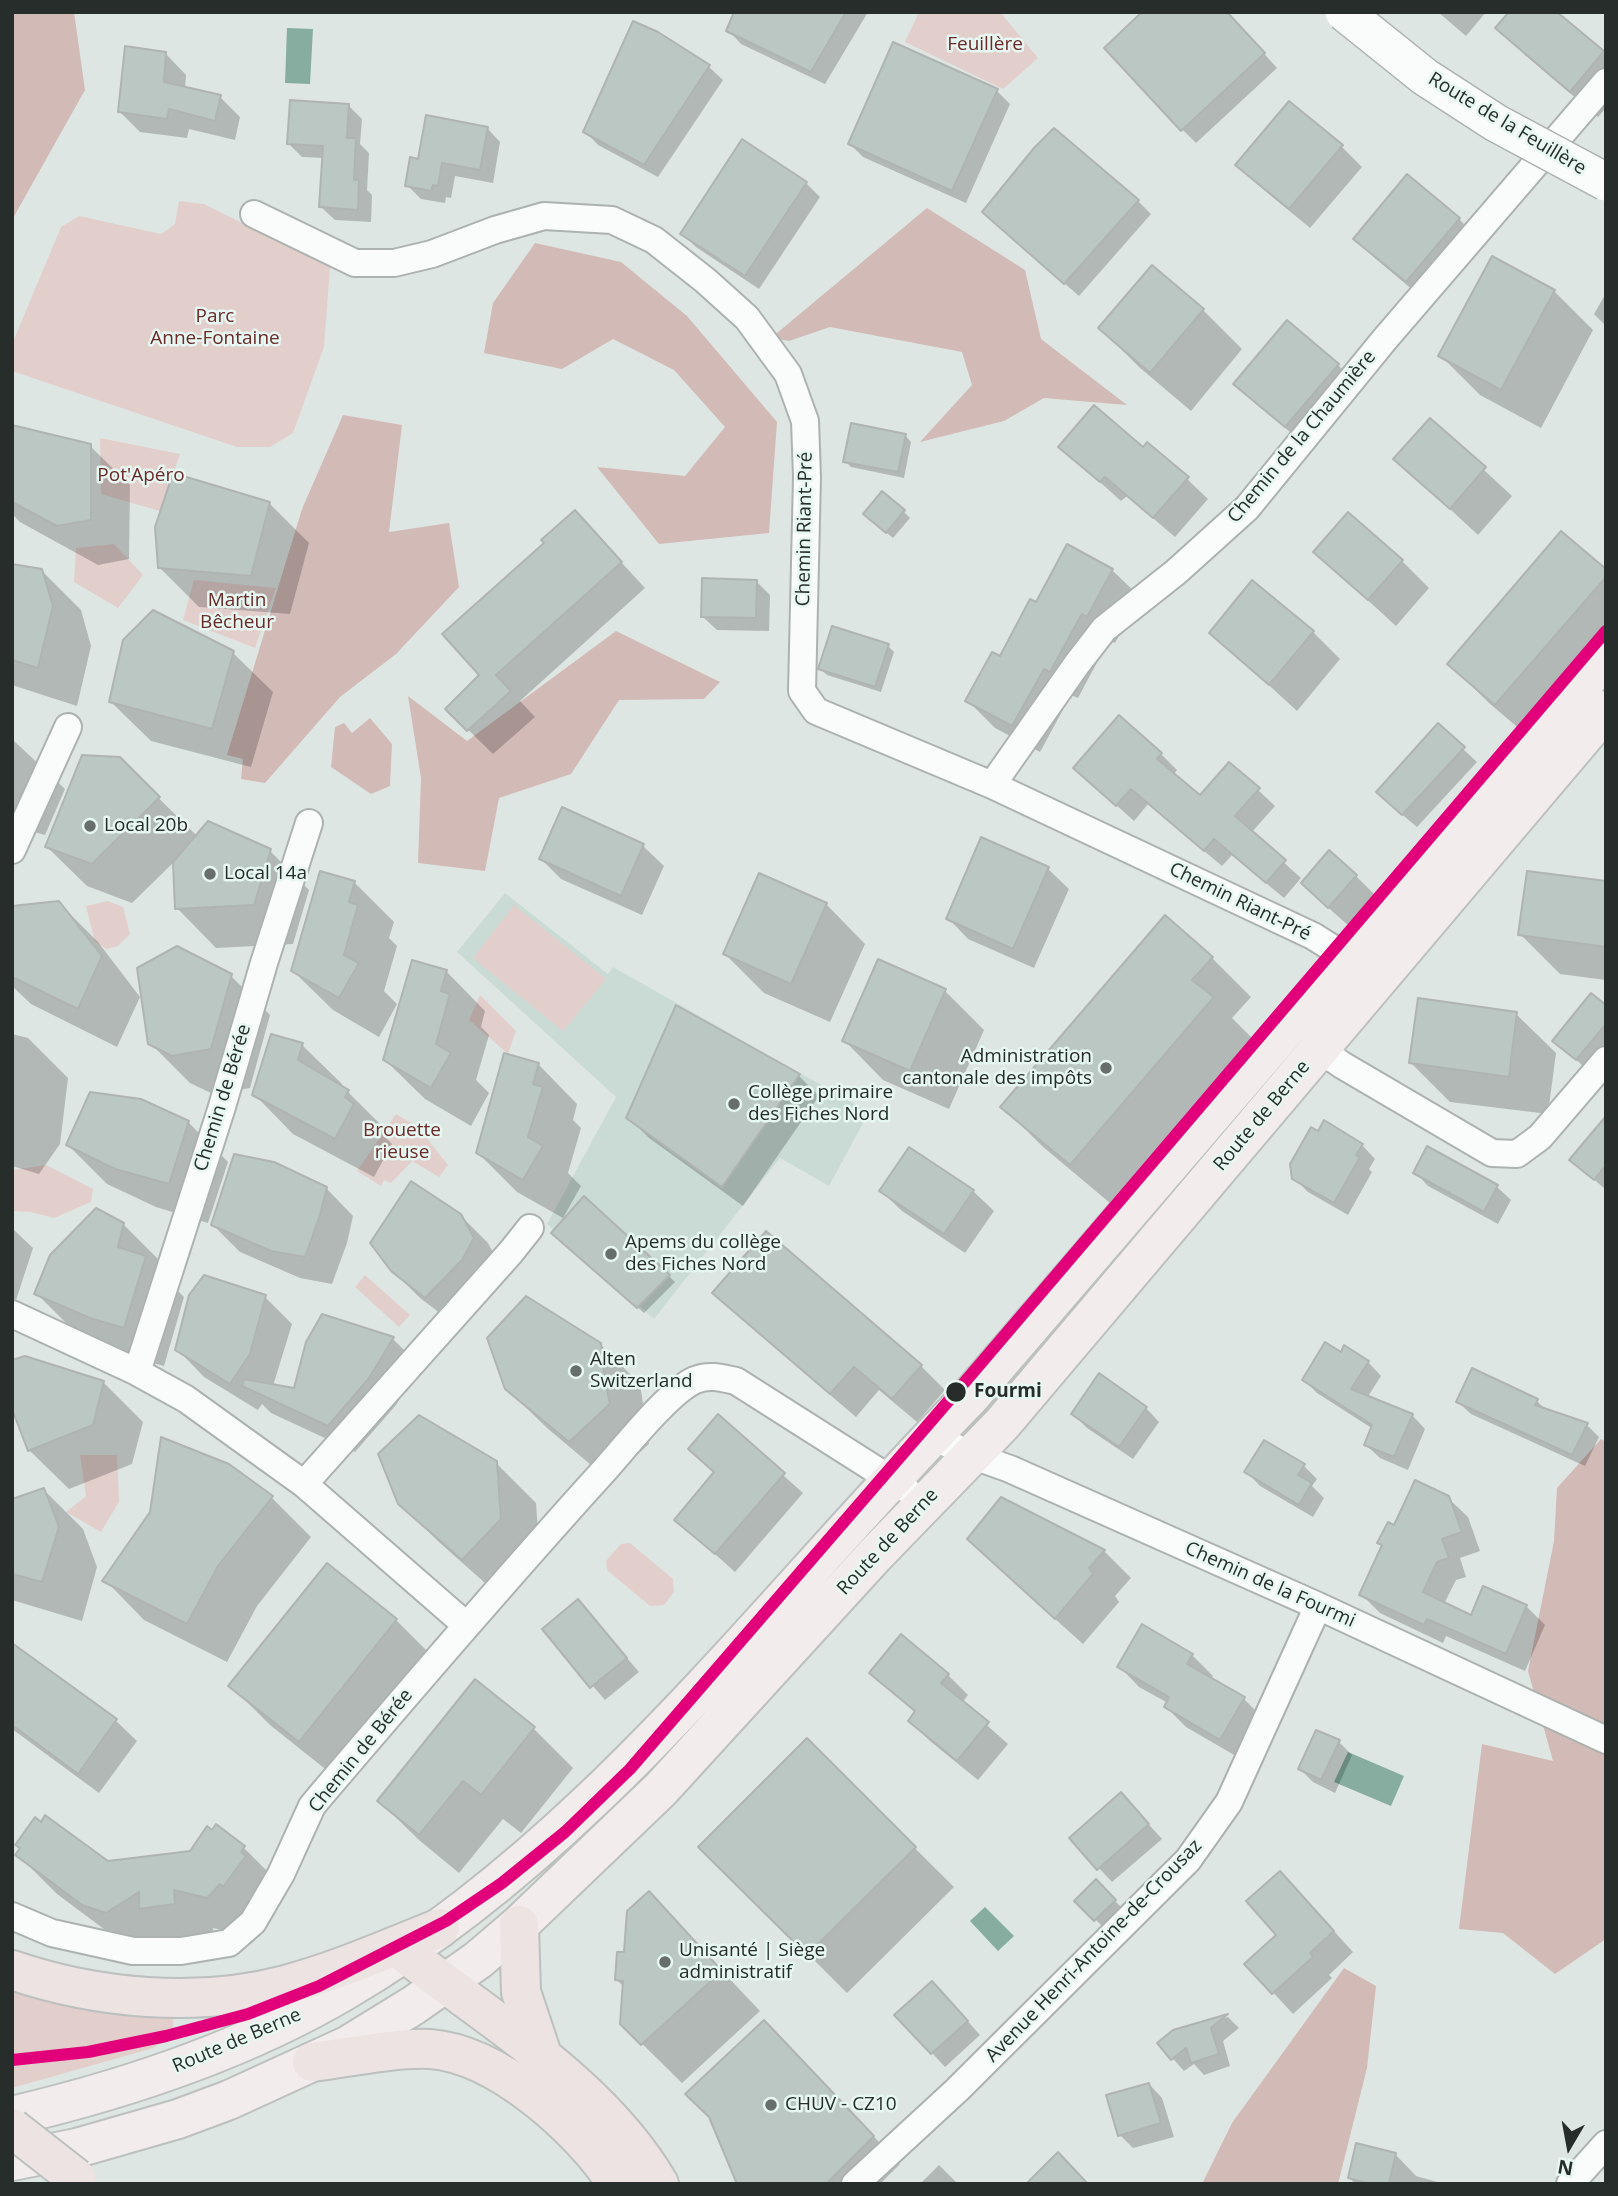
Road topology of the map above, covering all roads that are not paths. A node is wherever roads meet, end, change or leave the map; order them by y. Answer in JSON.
{"nodes":[{"id":1,"x":1343,"y":12,"type":"edge"},
{"id":2,"x":1606,"y":82,"type":"edge"},
{"id":3,"x":1606,"y":182,"type":"edge"},
{"id":4,"x":254,"y":214,"type":"dead end"},
{"id":5,"x":1606,"y":657,"type":"edge"},
{"id":6,"x":1606,"y":710,"type":"edge"},
{"id":7,"x":68,"y":727,"type":"dead end"},
{"id":8,"x":992,"y":785,"type":"junction"},
{"id":9,"x":309,"y":824,"type":"dead end"},
{"id":10,"x":12,"y":850,"type":"edge"},
{"id":11,"x":1348,"y":958,"type":"junction"},
{"id":12,"x":1319,"y":1049,"type":"junction"},
{"id":13,"x":1606,"y":1060,"type":"edge"},
{"id":14,"x":530,"y":1228,"type":"dead end"},
{"id":15,"x":12,"y":1314,"type":"edge"},
{"id":16,"x":137,"y":1373,"type":"junction"},
{"id":17,"x":932,"y":1436,"type":"junction"},
{"id":18,"x":971,"y":1455,"type":"junction"},
{"id":19,"x":891,"y":1479,"type":"junction"},
{"id":20,"x":304,"y":1485,"type":"junction"},
{"id":21,"x":925,"y":1501,"type":"junction"},
{"id":22,"x":1318,"y":1606,"type":"junction"},
{"id":23,"x":466,"y":1625,"type":"junction"},
{"id":24,"x":1606,"y":1740,"type":"edge"},
{"id":25,"x":12,"y":1916,"type":"edge"},
{"id":26,"x":519,"y":1925,"type":"junction"},
{"id":27,"x":440,"y":1928,"type":"junction"},
{"id":28,"x":405,"y":1953,"type":"junction"},
{"id":29,"x":12,"y":1970,"type":"edge"},
{"id":30,"x":444,"y":1984,"type":"junction"},
{"id":31,"x":543,"y":2058,"type":"junction"},
{"id":32,"x":312,"y":2062,"type":"junction"},
{"id":33,"x":12,"y":2116,"type":"edge"},
{"id":34,"x":12,"y":2128,"type":"edge"},
{"id":35,"x":1606,"y":2144,"type":"edge"},
{"id":36,"x":12,"y":2161,"type":"edge"},
{"id":37,"x":79,"y":2181,"type":"edge"},
{"id":38,"x":617,"y":2184,"type":"edge"},
{"id":39,"x":659,"y":2184,"type":"edge"},
{"id":40,"x":855,"y":2184,"type":"edge"},
{"id":41,"x":1570,"y":2184,"type":"edge"}],
"edges":[{"from":1,"to":3,"type":"main road","name":"Route de la Feuillère","bridge":true},
{"from":2,"to":8,"type":"street","name":"Chemin de la Chaumière"},
{"from":4,"to":8,"type":"street","name":"Chemin Riant-Pré"},
{"from":5,"to":11,"type":"main road","name":"Route de Berne"},
{"from":6,"to":12,"type":"main road","name":"Route de Berne"},
{"from":7,"to":10,"type":"street"},
{"from":8,"to":11,"type":"street","name":"Chemin Riant-Pré"},
{"from":9,"to":16,"type":"street","name":"Chemin de Bérée"},
{"from":11,"to":17,"type":"main road","name":"Route de Berne"},
{"from":12,"to":13,"type":"street"},
{"from":12,"to":18,"type":"main road","name":"Route de Berne"},
{"from":14,"to":20,"type":"street"},
{"from":15,"to":16,"type":"street"},
{"from":16,"to":20,"type":"street"},
{"from":17,"to":18,"type":"street","name":"Chemin de la Fourmi"},
{"from":17,"to":19,"type":"main road","name":"Route de Berne"},
{"from":18,"to":21,"type":"main road","name":"Route de Berne"},
{"from":18,"to":22,"type":"street","name":"Chemin de la Fourmi"},
{"from":19,"to":21,"type":"street","name":"Chemin de Bérée"},
{"from":19,"to":23,"type":"street","name":"Chemin de Bérée"},
{"from":19,"to":27,"type":"main road","name":"Route de Berne"},
{"from":20,"to":23,"type":"street"},
{"from":21,"to":26,"type":"main road","name":"Route de Berne"},
{"from":22,"to":24,"type":"street","name":"Chemin de la Fourmi"},
{"from":22,"to":40,"type":"street","name":"Avenue Henri-Antoine-de-Crousaz"},
{"from":23,"to":25,"type":"street","name":"Chemin de Bérée"},
{"from":26,"to":30,"type":"main road","name":"Route de Berne"},
{"from":26,"to":31,"type":"highway"},
{"from":27,"to":28,"type":"main road","name":"Route de Berne"},
{"from":27,"to":29,"type":"highway"},
{"from":28,"to":30,"type":"highway"},
{"from":28,"to":33,"type":"main road","name":"Route de Berne"},
{"from":30,"to":31,"type":"highway"},
{"from":30,"to":32,"type":"main road","name":"Route de Berne"},
{"from":31,"to":39,"type":"highway"},
{"from":32,"to":36,"type":"main road","name":"Route de Berne"},
{"from":32,"to":38,"type":"highway"},
{"from":34,"to":37,"type":"highway","bridge":true},
{"from":35,"to":41,"type":"street"}]}
